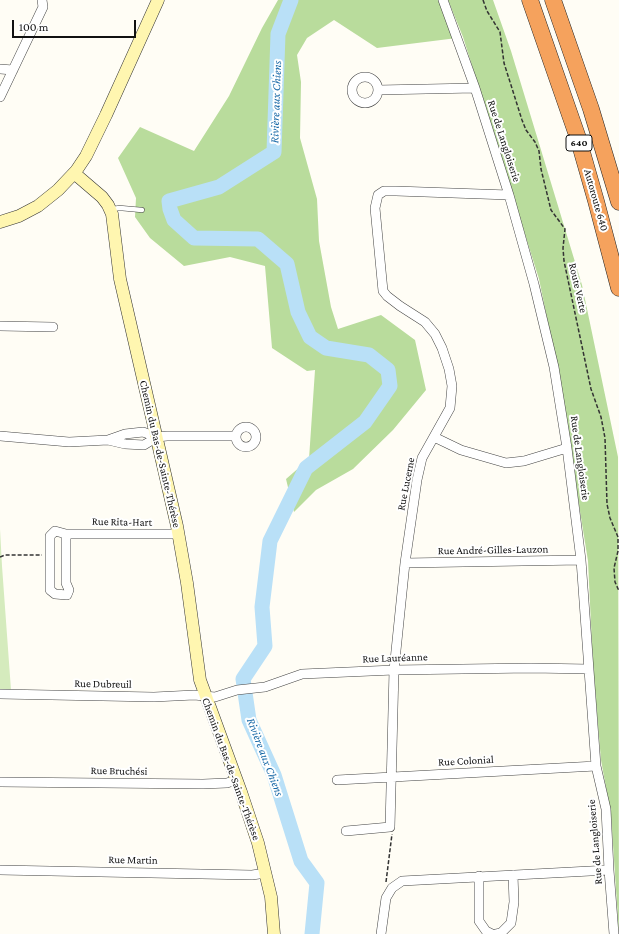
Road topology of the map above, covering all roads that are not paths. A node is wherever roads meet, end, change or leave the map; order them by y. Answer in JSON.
{"nodes":[{"id":1,"x":42,"y":0,"type":"edge"},
{"id":2,"x":158,"y":0,"type":"edge"},
{"id":3,"x":443,"y":0,"type":"edge"},
{"id":4,"x":530,"y":0,"type":"edge"},
{"id":5,"x":553,"y":0,"type":"edge"},
{"id":6,"x":0,"y":69,"type":"edge"},
{"id":7,"x":13,"y":70,"type":"junction"},
{"id":8,"x":475,"y":88,"type":"junction"},
{"id":9,"x":378,"y":90,"type":"dead end"},
{"id":10,"x":0,"y":97,"type":"edge"},
{"id":11,"x":74,"y":173,"type":"junction"},
{"id":12,"x":509,"y":195,"type":"junction"},
{"id":13,"x":619,"y":202,"type":"edge"},
{"id":14,"x":111,"y":210,"type":"junction"},
{"id":15,"x":142,"y":210,"type":"dead end"},
{"id":16,"x":0,"y":222,"type":"edge"},
{"id":17,"x":619,"y":288,"type":"edge"},
{"id":18,"x":0,"y":326,"type":"edge"},
{"id":19,"x":53,"y":327,"type":"dead end"},
{"id":20,"x":0,"y":436,"type":"edge"},
{"id":21,"x":236,"y":436,"type":"dead end"},
{"id":22,"x":156,"y":437,"type":"junction"},
{"id":23,"x":434,"y":437,"type":"junction"},
{"id":24,"x":567,"y":448,"type":"junction"},
{"id":25,"x":66,"y":534,"type":"junction"},
{"id":26,"x":178,"y":534,"type":"junction"},
{"id":27,"x":581,"y":560,"type":"junction"},
{"id":28,"x":405,"y":563,"type":"junction"},
{"id":29,"x":589,"y":669,"type":"junction"},
{"id":30,"x":394,"y":670,"type":"junction"},
{"id":31,"x":0,"y":694,"type":"edge"},
{"id":32,"x":205,"y":696,"type":"junction"},
{"id":33,"x":596,"y":766,"type":"junction"},
{"id":34,"x":391,"y":778,"type":"junction"},
{"id":35,"x":236,"y":780,"type":"junction"},
{"id":36,"x":337,"y":780,"type":"dead end"},
{"id":37,"x":0,"y":782,"type":"edge"},
{"id":38,"x":346,"y":831,"type":"dead end"},
{"id":39,"x":0,"y":870,"type":"edge"},
{"id":40,"x":609,"y":870,"type":"junction"},
{"id":41,"x":266,"y":874,"type":"junction"},
{"id":42,"x":513,"y":875,"type":"junction"},
{"id":43,"x":479,"y":876,"type":"junction"},
{"id":44,"x":274,"y":934,"type":"edge"},
{"id":45,"x":381,"y":934,"type":"edge"},
{"id":46,"x":492,"y":934,"type":"edge"},
{"id":47,"x":496,"y":934,"type":"edge"},
{"id":48,"x":614,"y":934,"type":"edge"}],
"edges":[{"from":1,"to":7,"type":"street"},
{"from":2,"to":11,"type":"street"},
{"from":3,"to":8,"type":"street","name":"Rue de Langloiserie"},
{"from":4,"to":17,"type":"highway","name":"Autoroute 640","number":"640"},
{"from":5,"to":13,"type":"highway","name":"Autoroute 640","number":"640"},
{"from":6,"to":7,"type":"street"},
{"from":7,"to":10,"type":"street"},
{"from":8,"to":9,"type":"street"},
{"from":8,"to":12,"type":"street","name":"Rue de Langloiserie"},
{"from":11,"to":14,"type":"street","name":"Chemin du Bas-de-Sainte-Thérèse"},
{"from":11,"to":16,"type":"street"},
{"from":12,"to":23,"type":"street","name":"Rue Lucerne"},
{"from":12,"to":24,"type":"street","name":"Rue de Langloiserie"},
{"from":14,"to":15,"type":"lane"},
{"from":14,"to":22,"type":"street","name":"Chemin du Bas-de-Sainte-Thérèse"},
{"from":18,"to":19,"type":"street"},
{"from":20,"to":22,"type":"street"},
{"from":21,"to":22,"type":"street"},
{"from":22,"to":26,"type":"street","name":"Chemin du Bas-de-Sainte-Thérèse"},
{"from":23,"to":24,"type":"street"},
{"from":23,"to":28,"type":"street","name":"Rue Lucerne"},
{"from":24,"to":27,"type":"street","name":"Rue de Langloiserie"},
{"from":25,"to":25,"type":"street","name":"Rue Rita-Hart"},
{"from":25,"to":26,"type":"street","name":"Rue Rita-Hart"},
{"from":26,"to":32,"type":"street","name":"Chemin du Bas-de-Sainte-Thérèse"},
{"from":27,"to":28,"type":"street","name":"Rue André-Gilles-Lauzon"},
{"from":27,"to":29,"type":"street","name":"Rue de Langloiserie"},
{"from":28,"to":30,"type":"street","name":"Rue Lucerne"},
{"from":29,"to":30,"type":"street","name":"Rue Lauréanne"},
{"from":29,"to":33,"type":"street","name":"Rue de Langloiserie"},
{"from":30,"to":32,"type":"street","name":"Rue Lauréanne"},
{"from":30,"to":34,"type":"street","name":"Rue Lucerne"},
{"from":31,"to":32,"type":"street","name":"Rue Dubreuil"},
{"from":32,"to":35,"type":"street","name":"Chemin du Bas-de-Sainte-Thérèse"},
{"from":33,"to":34,"type":"street","name":"Rue Colonial"},
{"from":33,"to":40,"type":"street","name":"Rue de Langloiserie"},
{"from":34,"to":36,"type":"street","name":"Rue Colonial"},
{"from":34,"to":38,"type":"street","name":"Rue Lucerne"},
{"from":35,"to":37,"type":"street","name":"Rue Bruchési"},
{"from":35,"to":41,"type":"street","name":"Chemin du Bas-de-Sainte-Thérèse"},
{"from":39,"to":41,"type":"street","name":"Rue Martin"},
{"from":40,"to":42,"type":"street"},
{"from":40,"to":48,"type":"street","name":"Rue de Langloiserie"},
{"from":41,"to":44,"type":"street","name":"Chemin du Bas-de-Sainte-Thérèse"},
{"from":42,"to":43,"type":"street"},
{"from":42,"to":47,"type":"street"},
{"from":43,"to":45,"type":"street"},
{"from":43,"to":46,"type":"street"}]}
